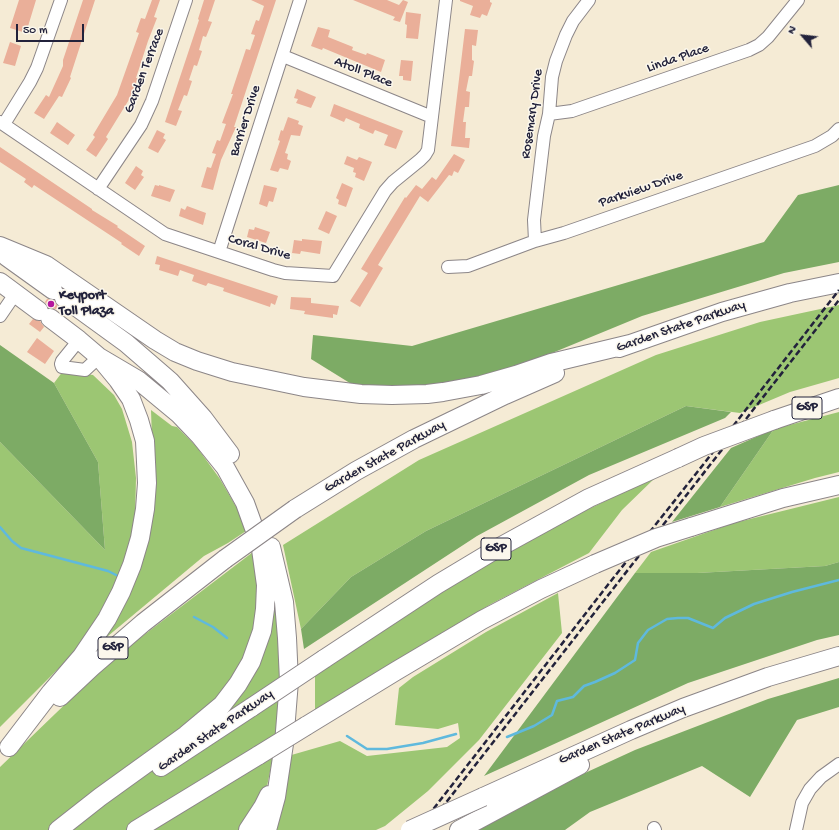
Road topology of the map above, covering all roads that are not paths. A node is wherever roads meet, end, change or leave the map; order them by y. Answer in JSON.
{"nodes":[{"id":1,"x":61,"y":0,"type":"edge"},
{"id":2,"x":186,"y":0,"type":"edge"},
{"id":3,"x":300,"y":0,"type":"edge"},
{"id":4,"x":446,"y":0,"type":"edge"},
{"id":5,"x":589,"y":0,"type":"edge"},
{"id":6,"x":798,"y":0,"type":"edge"},
{"id":7,"x":283,"y":56,"type":"junction"},
{"id":8,"x":549,"y":114,"type":"junction"},
{"id":9,"x":432,"y":117,"type":"junction"},
{"id":10,"x":2,"y":123,"type":"edge"},
{"id":11,"x":839,"y":129,"type":"edge"},
{"id":12,"x":98,"y":189,"type":"junction"},
{"id":13,"x":535,"y":242,"type":"junction"},
{"id":14,"x":0,"y":246,"type":"edge"},
{"id":15,"x":0,"y":251,"type":"edge"},
{"id":16,"x":219,"y":252,"type":"junction"},
{"id":17,"x":448,"y":267,"type":"dead end"},
{"id":18,"x":0,"y":282,"type":"edge"},
{"id":19,"x":839,"y":283,"type":"edge"},
{"id":20,"x":15,"y":294,"type":"junction"},
{"id":21,"x":0,"y":316,"type":"edge"},
{"id":22,"x":79,"y":340,"type":"junction"},
{"id":23,"x":630,"y":344,"type":"junction"},
{"id":24,"x":99,"y":357,"type":"junction"},
{"id":25,"x":839,"y":398,"type":"edge"},
{"id":26,"x":839,"y":485,"type":"edge"},
{"id":27,"x":839,"y":656,"type":"edge"},
{"id":28,"x":661,"y":717,"type":"junction"},
{"id":29,"x":4,"y":751,"type":"edge"},
{"id":30,"x":839,"y":764,"type":"edge"},
{"id":31,"x":280,"y":768,"type":"junction"},
{"id":32,"x":58,"y":830,"type":"edge"},
{"id":33,"x":63,"y":830,"type":"edge"},
{"id":34,"x":136,"y":830,"type":"edge"},
{"id":35,"x":248,"y":830,"type":"edge"},
{"id":36,"x":267,"y":830,"type":"edge"},
{"id":37,"x":410,"y":830,"type":"edge"},
{"id":38,"x":459,"y":830,"type":"edge"},
{"id":39,"x":796,"y":830,"type":"edge"}],
"edges":[{"from":1,"to":10,"type":"street"},
{"from":2,"to":12,"type":"street","name":"Garden Terrace"},
{"from":3,"to":7,"type":"street","name":"Barrier Drive"},
{"from":4,"to":9,"type":"street","name":"Coral Drive"},
{"from":5,"to":8,"type":"street","name":"Rosemary Drive"},
{"from":6,"to":8,"type":"street","name":"Linda Place"},
{"from":7,"to":9,"type":"street","name":"Atoll Place"},
{"from":7,"to":16,"type":"street","name":"Barrier Drive"},
{"from":8,"to":13,"type":"street","name":"Rosemary Drive"},
{"from":9,"to":16,"type":"street","name":"Coral Drive"},
{"from":10,"to":12,"type":"street","name":"Coral Drive"},
{"from":11,"to":13,"type":"street","name":"Parkview Drive"},
{"from":12,"to":16,"type":"street","name":"Coral Drive"},
{"from":13,"to":17,"type":"street","name":"Parkview Drive"},
{"from":14,"to":23,"type":"highway"},
{"from":15,"to":31,"type":"highway"},
{"from":18,"to":20,"type":"highway"},
{"from":19,"to":23,"type":"highway","name":"Garden State Parkway","number":"GSP"},
{"from":20,"to":21,"type":"street"},
{"from":20,"to":22,"type":"highway"},
{"from":22,"to":24,"type":"highway"},
{"from":22,"to":24,"type":"street"},
{"from":23,"to":29,"type":"highway","name":"Garden State Parkway","number":"GSP","bridge":true},
{"from":24,"to":29,"type":"highway"},
{"from":24,"to":32,"type":"highway"},
{"from":25,"to":33,"type":"highway","name":"Garden State Parkway","number":"GSP","bridge":true},
{"from":26,"to":34,"type":"highway","bridge":true},
{"from":27,"to":28,"type":"highway","name":"Garden State Parkway"},
{"from":28,"to":37,"type":"highway","name":"Garden State Parkway","bridge":true},
{"from":28,"to":38,"type":"highway"},
{"from":30,"to":39,"type":"street"},
{"from":31,"to":35,"type":"highway"},
{"from":31,"to":36,"type":"highway"}]}
